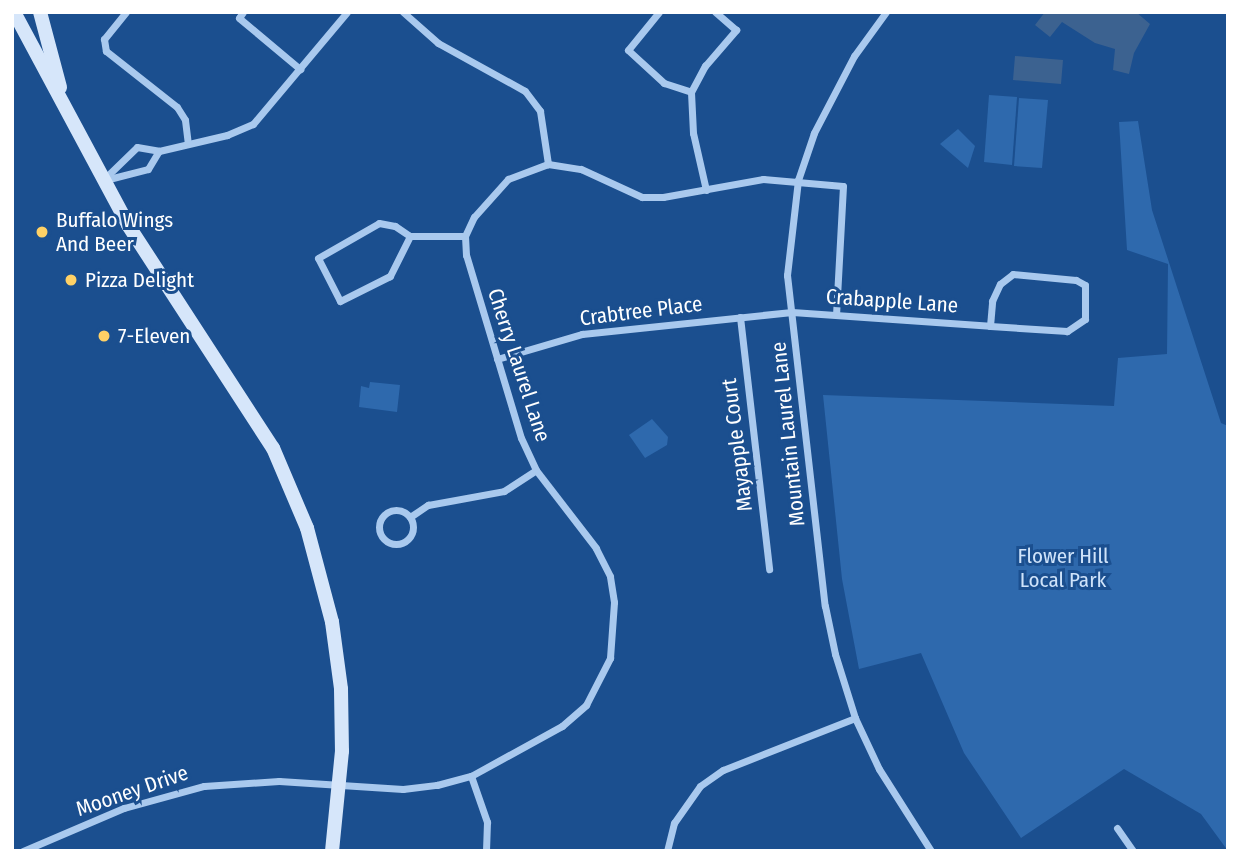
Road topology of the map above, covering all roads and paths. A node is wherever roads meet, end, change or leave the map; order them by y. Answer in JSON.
{"nodes":[{"id":1,"x":15,"y":12,"type":"edge"},
{"id":2,"x":40,"y":12,"type":"edge"},
{"id":3,"x":126,"y":12,"type":"edge"},
{"id":4,"x":243,"y":12,"type":"edge"},
{"id":5,"x":347,"y":12,"type":"edge"},
{"id":6,"x":403,"y":12,"type":"edge"},
{"id":7,"x":659,"y":12,"type":"edge"},
{"id":8,"x":715,"y":12,"type":"edge"},
{"id":9,"x":886,"y":12,"type":"edge"},
{"id":10,"x":300,"y":69,"type":"junction"},
{"id":11,"x":691,"y":92,"type":"junction"},
{"id":12,"x":64,"y":102,"type":"junction"},
{"id":13,"x":188,"y":143,"type":"junction"},
{"id":14,"x":159,"y":151,"type":"junction"},
{"id":15,"x":548,"y":164,"type":"junction"},
{"id":16,"x":102,"y":180,"type":"junction"},
{"id":17,"x":798,"y":180,"type":"junction"},
{"id":18,"x":706,"y":190,"type":"junction"},
{"id":19,"x":410,"y":236,"type":"junction"},
{"id":20,"x":465,"y":236,"type":"junction"},
{"id":21,"x":792,"y":312,"type":"junction"},
{"id":22,"x":836,"y":314,"type":"junction"},
{"id":23,"x":740,"y":317,"type":"junction"},
{"id":24,"x":990,"y":326,"type":"junction"},
{"id":25,"x":497,"y":359,"type":"junction"},
{"id":26,"x":536,"y":470,"type":"junction"},
{"id":27,"x":410,"y":517,"type":"junction"},
{"id":28,"x":769,"y":569,"type":"dead end"},
{"id":29,"x":855,"y":718,"type":"junction"},
{"id":30,"x":471,"y":776,"type":"junction"},
{"id":31,"x":340,"y":788,"type":"junction"},
{"id":32,"x":1117,"y":828,"type":"dead end"},
{"id":33,"x":23,"y":851,"type":"edge"},
{"id":34,"x":332,"y":851,"type":"edge"},
{"id":35,"x":486,"y":851,"type":"edge"},
{"id":36,"x":667,"y":851,"type":"edge"},
{"id":37,"x":931,"y":851,"type":"edge"},
{"id":38,"x":1133,"y":851,"type":"edge"}],
"edges":[{"from":1,"to":12,"type":"main road"},
{"from":2,"to":12,"type":"main road"},
{"from":3,"to":13,"type":"street"},
{"from":4,"to":10,"type":"street"},
{"from":5,"to":10,"type":"street"},
{"from":6,"to":15,"type":"street"},
{"from":7,"to":11,"type":"street"},
{"from":8,"to":11,"type":"street"},
{"from":9,"to":17,"type":"street","name":"Mountain Laurel Lane"},
{"from":10,"to":13,"type":"street"},
{"from":11,"to":18,"type":"street"},
{"from":12,"to":16,"type":"main road"},
{"from":13,"to":14,"type":"street"},
{"from":14,"to":16,"type":"street"},
{"from":14,"to":16,"type":"street"},
{"from":15,"to":18,"type":"street"},
{"from":15,"to":20,"type":"street"},
{"from":16,"to":31,"type":"main road"},
{"from":17,"to":18,"type":"street"},
{"from":17,"to":21,"type":"street","name":"Mountain Laurel Lane"},
{"from":17,"to":22,"type":"street"},
{"from":19,"to":19,"type":"street"},
{"from":19,"to":20,"type":"street"},
{"from":20,"to":25,"type":"street","name":"Cherry Laurel Lane"},
{"from":21,"to":22,"type":"street","name":"Crabapple Lane"},
{"from":21,"to":23,"type":"street","name":"Crabtree Place"},
{"from":21,"to":29,"type":"street","name":"Mountain Laurel Lane"},
{"from":22,"to":24,"type":"street","name":"Crabapple Lane"},
{"from":23,"to":25,"type":"street","name":"Crabtree Place"},
{"from":23,"to":28,"type":"street","name":"Mayapple Court"},
{"from":24,"to":24,"type":"street","name":"Crabapple Lane"},
{"from":25,"to":26,"type":"street","name":"Cherry Laurel Lane"},
{"from":26,"to":27,"type":"street"},
{"from":26,"to":30,"type":"street","name":"Cherry Laurel Lane"},
{"from":27,"to":27,"type":"street"},
{"from":29,"to":36,"type":"street"},
{"from":29,"to":37,"type":"street","name":"Mountain Laurel Lane"},
{"from":30,"to":31,"type":"street","name":"Cherry Laurel Lane"},
{"from":30,"to":35,"type":"street"},
{"from":31,"to":33,"type":"street","name":"Mooney Drive"},
{"from":31,"to":34,"type":"main road"},
{"from":32,"to":38,"type":"street"}]}
